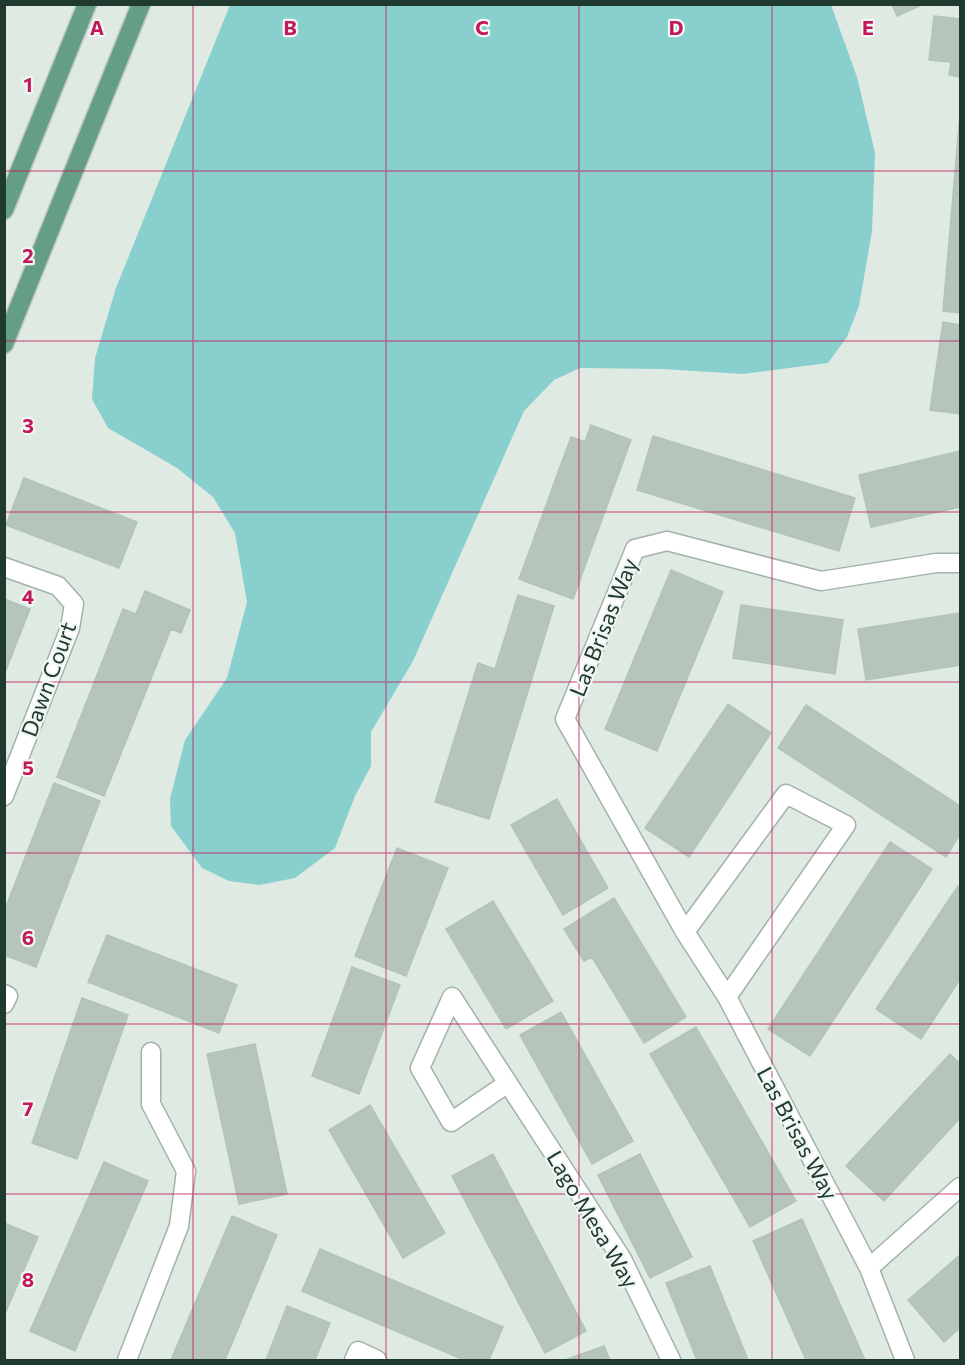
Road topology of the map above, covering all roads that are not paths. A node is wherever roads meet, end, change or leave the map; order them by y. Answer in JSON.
{"nodes":[{"id":1,"x":87,"y":4,"type":"edge"},
{"id":2,"x":141,"y":4,"type":"edge"},
{"id":3,"x":4,"y":210,"type":"edge"},
{"id":4,"x":4,"y":344,"type":"edge"},
{"id":5,"x":960,"y":562,"type":"edge"},
{"id":6,"x":4,"y":567,"type":"edge"},
{"id":7,"x":4,"y":796,"type":"edge"},
{"id":8,"x":686,"y":932,"type":"junction"},
{"id":9,"x":4,"y":994,"type":"edge"},
{"id":10,"x":727,"y":997,"type":"junction"},
{"id":11,"x":4,"y":1004,"type":"edge"},
{"id":12,"x":151,"y":1052,"type":"dead end"},
{"id":13,"x":507,"y":1083,"type":"junction"},
{"id":14,"x":960,"y":1187,"type":"edge"},
{"id":15,"x":869,"y":1268,"type":"junction"},
{"id":16,"x":127,"y":1360,"type":"edge"},
{"id":17,"x":354,"y":1360,"type":"edge"},
{"id":18,"x":377,"y":1360,"type":"edge"},
{"id":19,"x":671,"y":1360,"type":"edge"},
{"id":20,"x":905,"y":1360,"type":"edge"}],
"edges":[{"from":1,"to":3,"type":"main road"},
{"from":2,"to":4,"type":"main road"},
{"from":5,"to":8,"type":"lane","name":"Las Brisas Way"},
{"from":6,"to":7,"type":"lane","name":"Dawn Court"},
{"from":8,"to":10,"type":"lane","name":"Las Brisas Way"},
{"from":8,"to":10,"type":"lane"},
{"from":9,"to":11,"type":"lane"},
{"from":10,"to":15,"type":"lane","name":"Las Brisas Way"},
{"from":12,"to":16,"type":"lane"},
{"from":13,"to":13,"type":"lane","name":"Lago Mesa Way"},
{"from":13,"to":19,"type":"lane","name":"Lago Mesa Way"},
{"from":14,"to":15,"type":"lane"},
{"from":15,"to":20,"type":"lane","name":"Las Brisas Way"},
{"from":17,"to":18,"type":"lane"}]}
